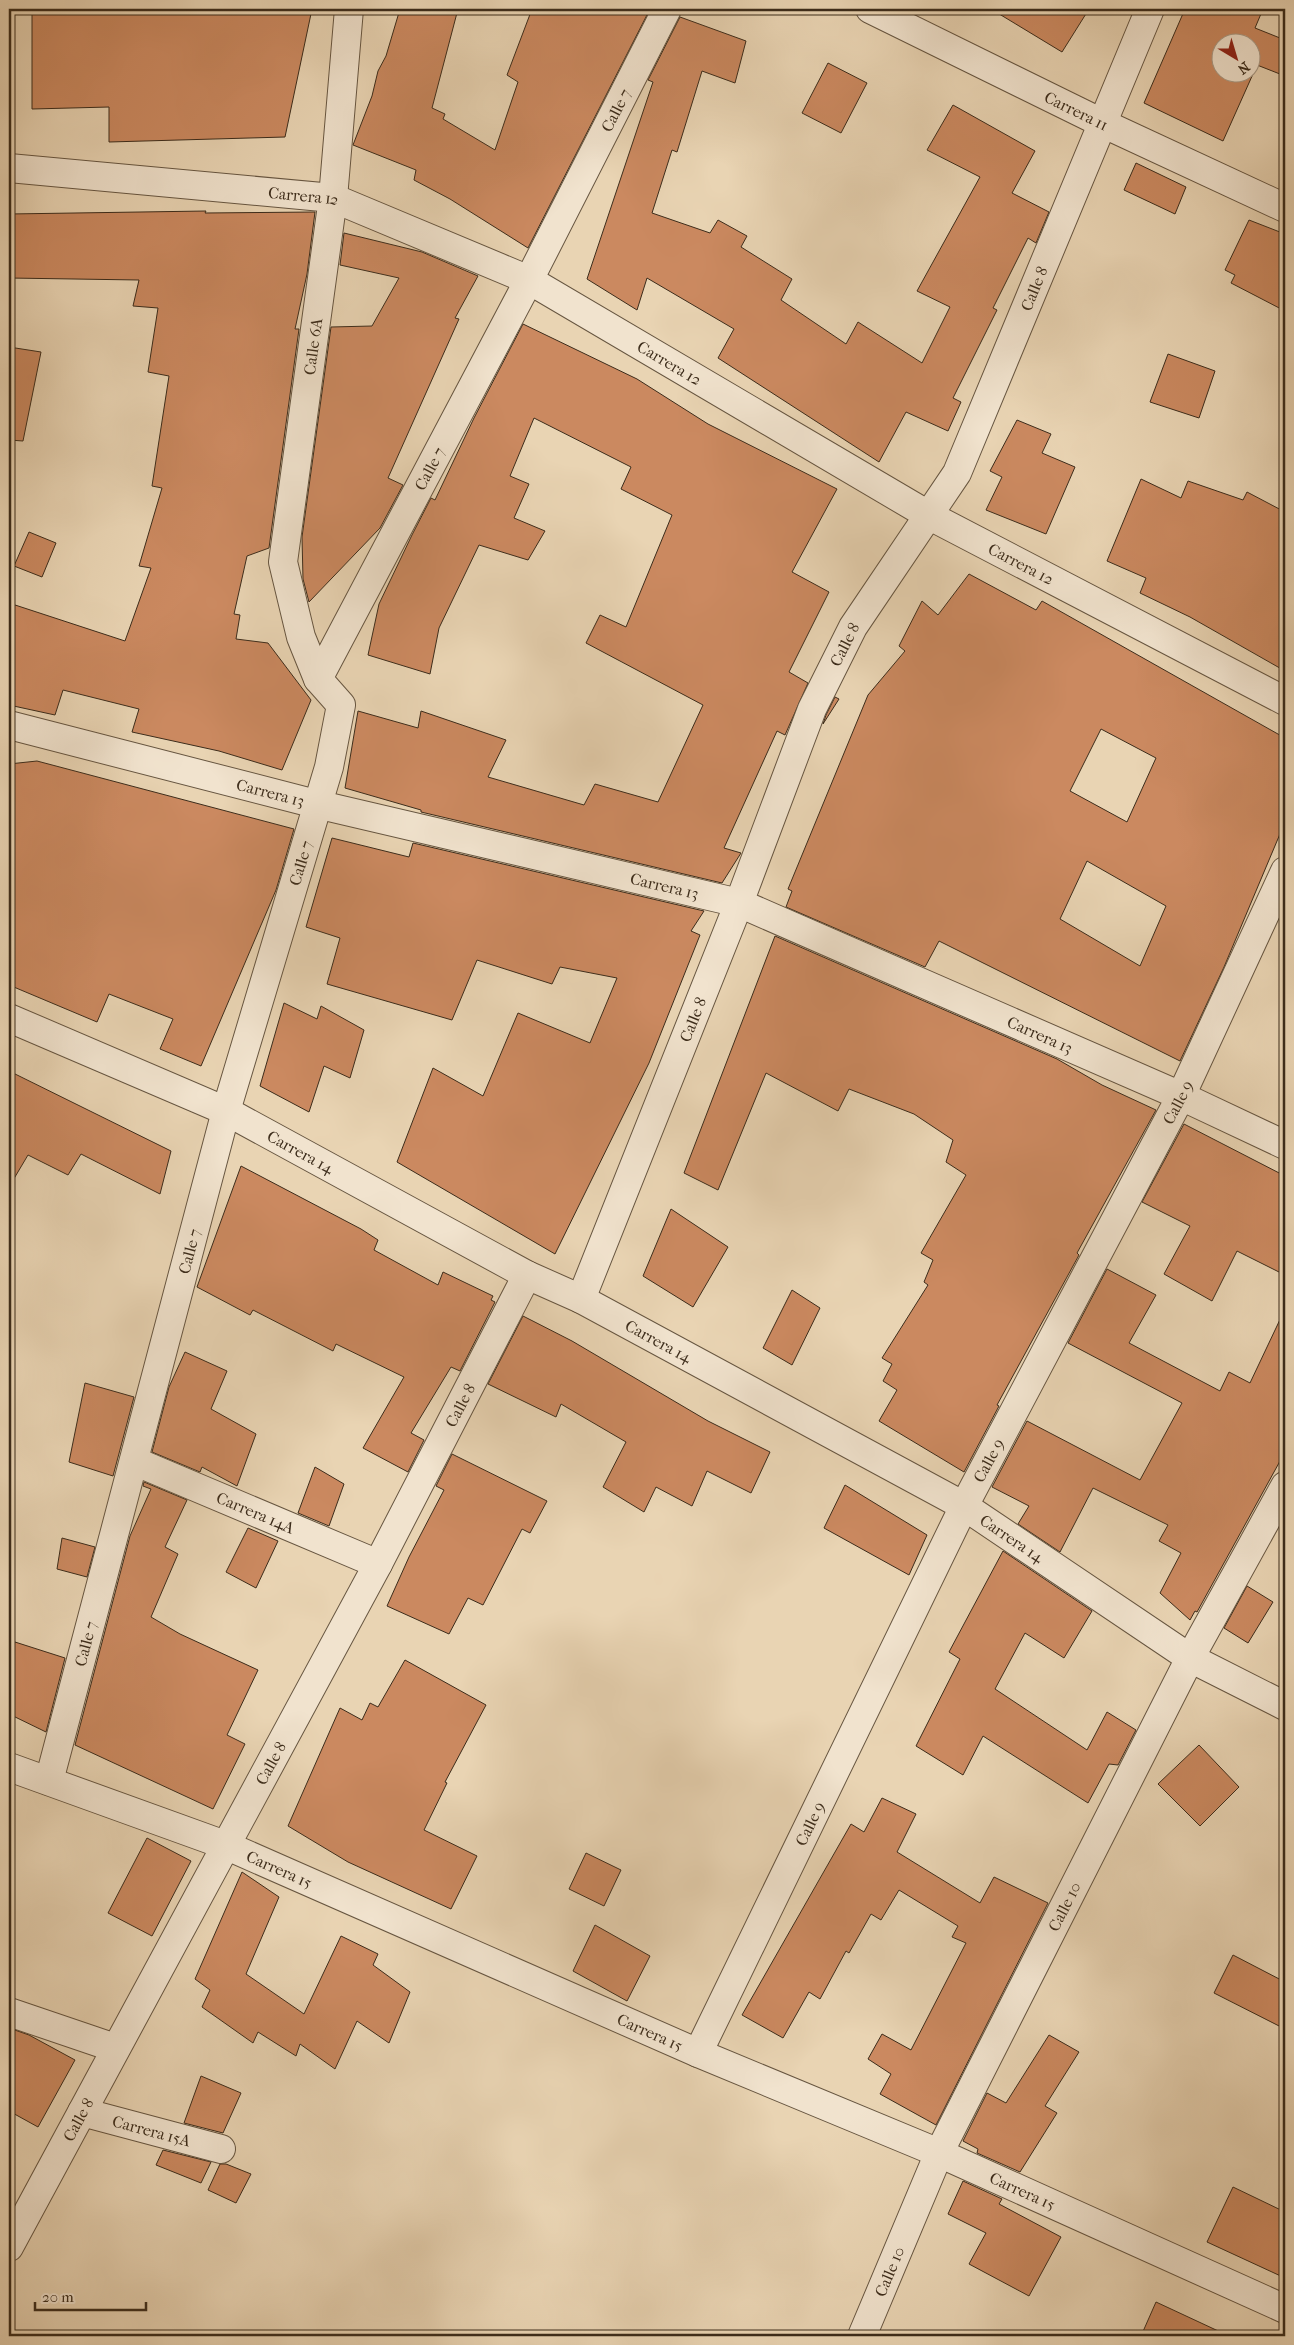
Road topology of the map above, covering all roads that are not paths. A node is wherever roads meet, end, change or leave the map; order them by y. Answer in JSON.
{"nodes":[{"id":1,"x":349,"y":9,"type":"edge"},
{"id":2,"x":667,"y":9,"type":"edge"},
{"id":3,"x":870,"y":9,"type":"edge"},
{"id":4,"x":1150,"y":9,"type":"edge"},
{"id":5,"x":1102,"y":123,"type":"junction"},
{"id":6,"x":9,"y":168,"type":"edge"},
{"id":7,"x":333,"y":198,"type":"junction"},
{"id":8,"x":1285,"y":208,"type":"edge"},
{"id":9,"x":528,"y":280,"type":"junction"},
{"id":10,"x":930,"y":516,"type":"junction"},
{"id":11,"x":318,"y":679,"type":"junction"},
{"id":12,"x":1285,"y":701,"type":"edge"},
{"id":13,"x":9,"y":726,"type":"edge"},
{"id":14,"x":316,"y":804,"type":"junction"},
{"id":15,"x":1285,"y":871,"type":"edge"},
{"id":16,"x":739,"y":903,"type":"junction"},
{"id":17,"x":9,"y":1018,"type":"edge"},
{"id":18,"x":1181,"y":1096,"type":"junction"},
{"id":19,"x":226,"y":1111,"type":"junction"},
{"id":20,"x":1285,"y":1145,"type":"edge"},
{"id":21,"x":527,"y":1275,"type":"junction"},
{"id":22,"x":581,"y":1299,"type":"junction"},
{"id":23,"x":134,"y":1461,"type":"junction"},
{"id":24,"x":1285,"y":1486,"type":"edge"},
{"id":25,"x":964,"y":1506,"type":"junction"},
{"id":26,"x":378,"y":1564,"type":"junction"},
{"id":27,"x":1190,"y":1658,"type":"junction"},
{"id":28,"x":1285,"y":1706,"type":"edge"},
{"id":29,"x":9,"y":1767,"type":"edge"},
{"id":30,"x":50,"y":1781,"type":"junction"},
{"id":31,"x":225,"y":1845,"type":"junction"},
{"id":32,"x":9,"y":2012,"type":"edge"},
{"id":33,"x":115,"y":2048,"type":"junction"},
{"id":34,"x":698,"y":2053,"type":"junction"},
{"id":35,"x":82,"y":2112,"type":"junction"},
{"id":36,"x":221,"y":2149,"type":"dead end"},
{"id":37,"x":939,"y":2153,"type":"junction"},
{"id":38,"x":11,"y":2236,"type":"edge"},
{"id":39,"x":1285,"y":2309,"type":"edge"},
{"id":40,"x":862,"y":2336,"type":"edge"}],
"edges":[{"from":1,"to":7,"type":"street","name":"Calle 6A"},
{"from":2,"to":9,"type":"street","name":"Calle 7"},
{"from":3,"to":5,"type":"street","name":"Carrera 11"},
{"from":4,"to":5,"type":"street","name":"Calle 8"},
{"from":5,"to":8,"type":"street","name":"Carrera 11"},
{"from":5,"to":10,"type":"street","name":"Calle 8"},
{"from":6,"to":7,"type":"street","name":"Carrera 12"},
{"from":7,"to":9,"type":"street","name":"Carrera 12"},
{"from":7,"to":11,"type":"street","name":"Calle 6A"},
{"from":9,"to":10,"type":"street","name":"Carrera 12"},
{"from":9,"to":11,"type":"street","name":"Calle 7"},
{"from":10,"to":12,"type":"street","name":"Carrera 12"},
{"from":10,"to":16,"type":"street","name":"Calle 8"},
{"from":11,"to":14,"type":"street","name":"Calle 7"},
{"from":13,"to":14,"type":"street","name":"Carrera 13"},
{"from":14,"to":16,"type":"street","name":"Carrera 13"},
{"from":14,"to":19,"type":"street","name":"Calle 7"},
{"from":15,"to":18,"type":"street","name":"Calle 9"},
{"from":16,"to":18,"type":"street","name":"Carrera 13"},
{"from":16,"to":22,"type":"street","name":"Calle 8"},
{"from":17,"to":19,"type":"street","name":"Carrera 14"},
{"from":18,"to":20,"type":"street","name":"Carrera 13"},
{"from":18,"to":25,"type":"street","name":"Calle 9"},
{"from":19,"to":21,"type":"street","name":"Carrera 14"},
{"from":19,"to":23,"type":"street","name":"Calle 7"},
{"from":21,"to":22,"type":"street","name":"Carrera 14"},
{"from":21,"to":26,"type":"street","name":"Calle 8"},
{"from":22,"to":25,"type":"street","name":"Carrera 14"},
{"from":23,"to":26,"type":"street","name":"Carrera 14A"},
{"from":23,"to":30,"type":"street","name":"Calle 7"},
{"from":24,"to":27,"type":"street","name":"Calle 10"},
{"from":25,"to":27,"type":"street","name":"Carrera 14"},
{"from":25,"to":34,"type":"street","name":"Calle 9"},
{"from":26,"to":31,"type":"street","name":"Calle 8"},
{"from":27,"to":28,"type":"street","name":"Carrera 14"},
{"from":27,"to":37,"type":"street","name":"Calle 10"},
{"from":29,"to":30,"type":"street","name":"Carrera 15"},
{"from":30,"to":31,"type":"street","name":"Carrera 15"},
{"from":31,"to":33,"type":"street","name":"Calle 8"},
{"from":31,"to":34,"type":"street","name":"Carrera 15"},
{"from":32,"to":33,"type":"street"},
{"from":33,"to":35,"type":"street","name":"Calle 8"},
{"from":34,"to":37,"type":"street","name":"Carrera 15"},
{"from":35,"to":36,"type":"street","name":"Carrera 15A"},
{"from":35,"to":38,"type":"street","name":"Calle 8"},
{"from":37,"to":39,"type":"street","name":"Carrera 15"},
{"from":37,"to":40,"type":"street","name":"Calle 10"}]}
